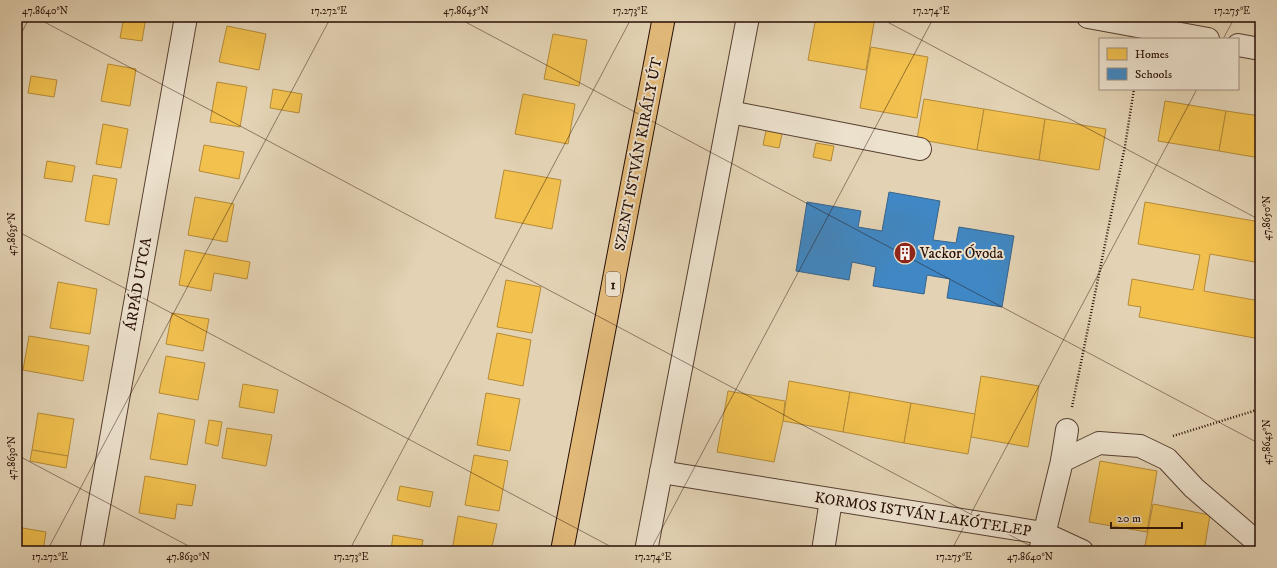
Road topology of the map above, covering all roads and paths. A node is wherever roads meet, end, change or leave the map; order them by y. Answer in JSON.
{"nodes":[{"id":1,"x":186,"y":17,"type":"edge"},
{"id":2,"x":664,"y":17,"type":"edge"},
{"id":3,"x":748,"y":17,"type":"edge"},
{"id":4,"x":1088,"y":17,"type":"edge"},
{"id":5,"x":1124,"y":20,"type":"edge"},
{"id":6,"x":1204,"y":38,"type":"edge"},
{"id":7,"x":1239,"y":45,"type":"edge"},
{"id":8,"x":1260,"y":49,"type":"edge"},
{"id":9,"x":1134,"y":90,"type":"edge"},
{"id":10,"x":730,"y":112,"type":"junction"},
{"id":11,"x":920,"y":149,"type":"dead end"},
{"id":12,"x":1260,"y":409,"type":"edge"},
{"id":13,"x":1067,"y":430,"type":"joint"},
{"id":14,"x":1140,"y":446,"type":"junction"},
{"id":15,"x":1062,"y":461,"type":"junction"},
{"id":16,"x":661,"y":472,"type":"junction"},
{"id":17,"x":831,"y":500,"type":"junction"},
{"id":18,"x":1041,"y":542,"type":"edge"},
{"id":19,"x":1260,"y":543,"type":"edge"},
{"id":20,"x":91,"y":551,"type":"edge"},
{"id":21,"x":562,"y":551,"type":"edge"},
{"id":22,"x":646,"y":551,"type":"edge"},
{"id":23,"x":824,"y":551,"type":"edge"},
{"id":24,"x":1082,"y":551,"type":"edge"}],
"edges":[{"from":1,"to":20,"type":"street","name":"ÁRPÁD UTCA"},
{"from":2,"to":21,"type":"main road","name":"SZENT ISTVÁN KIRÁLY ÚT","number":"1"},
{"from":3,"to":10,"type":"street"},
{"from":4,"to":5,"type":"street"},
{"from":5,"to":6,"type":"street"},
{"from":7,"to":8,"type":"street"},
{"from":9,"to":13,"type":"path"},
{"from":10,"to":11,"type":"street"},
{"from":10,"to":16,"type":"street"},
{"from":12,"to":14,"type":"path"},
{"from":13,"to":15,"type":"street","name":"KORMOS ISTVÁN LAKÓTELEP"},
{"from":14,"to":15,"type":"street"},
{"from":14,"to":19,"type":"street"},
{"from":15,"to":18,"type":"street","name":"KORMOS ISTVÁN LAKÓTELEP"},
{"from":16,"to":17,"type":"street","name":"KORMOS ISTVÁN LAKÓTELEP"},
{"from":16,"to":22,"type":"street"},
{"from":17,"to":18,"type":"street","name":"KORMOS ISTVÁN LAKÓTELEP"},
{"from":17,"to":23,"type":"street"},
{"from":18,"to":24,"type":"street"}]}
